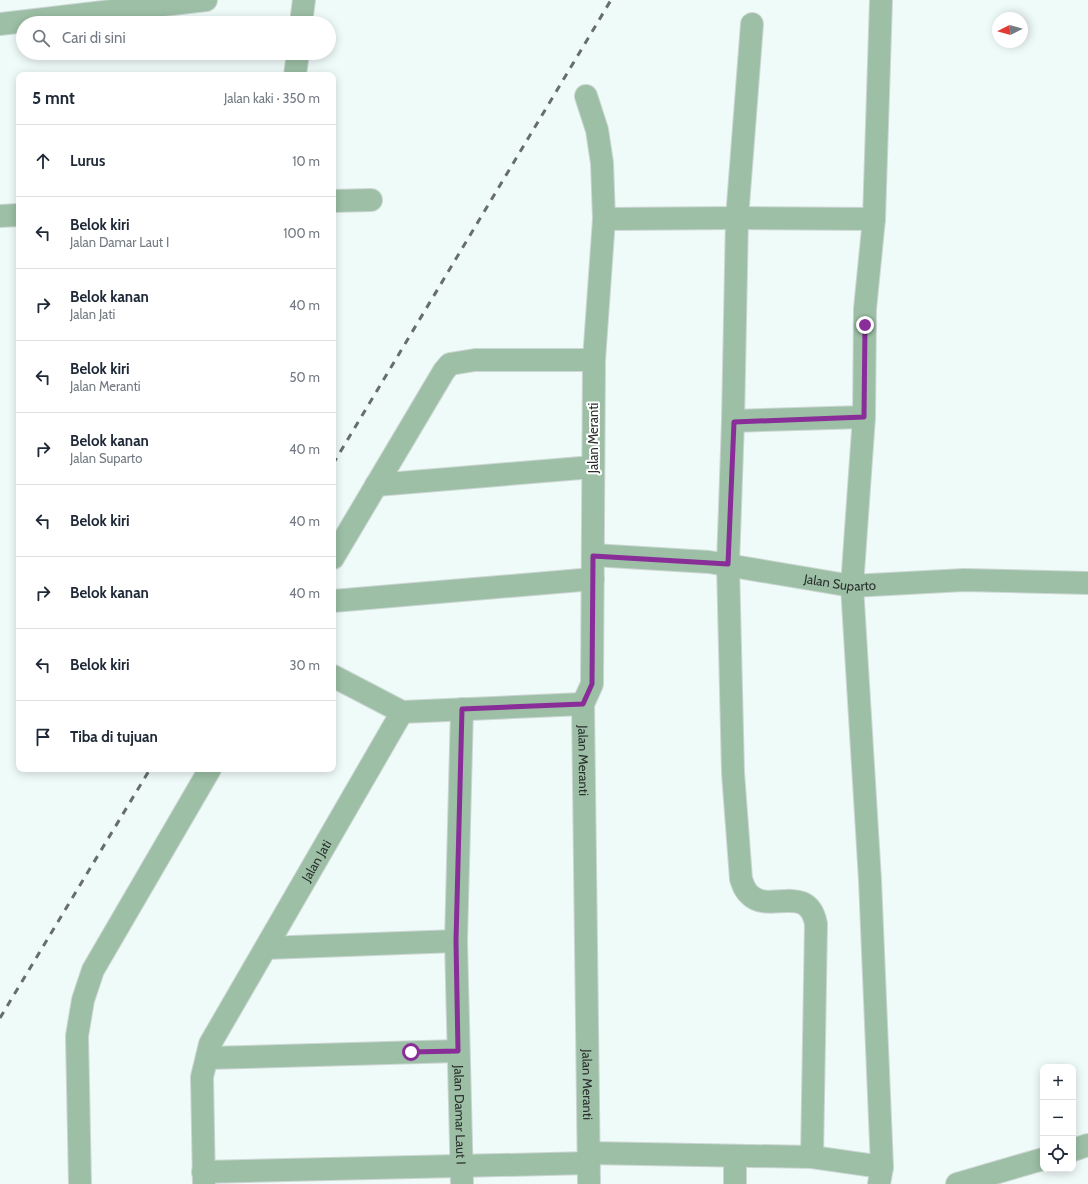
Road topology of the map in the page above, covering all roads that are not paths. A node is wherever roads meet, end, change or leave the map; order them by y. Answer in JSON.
{"nodes":[{"id":1,"x":206,"y":0,"type":"edge"},
{"id":2,"x":304,"y":0,"type":"edge"},
{"id":3,"x":881,"y":0,"type":"edge"},
{"id":4,"x":69,"y":16,"type":"edge"},
{"id":5,"x":302,"y":16,"type":"edge"},
{"id":6,"x":16,"y":22,"type":"edge"},
{"id":7,"x":0,"y":24,"type":"edge"},
{"id":8,"x":752,"y":24,"type":"dead end"},
{"id":9,"x":297,"y":60,"type":"edge"},
{"id":10,"x":296,"y":72,"type":"edge"},
{"id":11,"x":586,"y":96,"type":"dead end"},
{"id":12,"x":371,"y":200,"type":"dead end"},
{"id":13,"x":336,"y":201,"type":"edge"},
{"id":14,"x":16,"y":215,"type":"edge"},
{"id":15,"x":0,"y":216,"type":"edge"},
{"id":16,"x":737,"y":218,"type":"junction"},
{"id":17,"x":604,"y":219,"type":"junction"},
{"id":18,"x":874,"y":219,"type":"junction"},
{"id":19,"x":594,"y":360,"type":"junction"},
{"id":20,"x":864,"y":417,"type":"junction"},
{"id":21,"x":734,"y":422,"type":"junction"},
{"id":22,"x":593,"y":467,"type":"junction"},
{"id":23,"x":376,"y":485,"type":"junction"},
{"id":24,"x":336,"y":553,"type":"edge"},
{"id":25,"x":593,"y":556,"type":"junction"},
{"id":26,"x":728,"y":564,"type":"junction"},
{"id":27,"x":593,"y":579,"type":"junction"},
{"id":28,"x":1088,"y":583,"type":"edge"},
{"id":29,"x":852,"y":586,"type":"junction"},
{"id":30,"x":336,"y":601,"type":"edge"},
{"id":31,"x":336,"y":678,"type":"edge"},
{"id":32,"x":583,"y":704,"type":"junction"},
{"id":33,"x":462,"y":709,"type":"junction"},
{"id":34,"x":402,"y":712,"type":"junction"},
{"id":35,"x":208,"y":772,"type":"edge"},
{"id":36,"x":456,"y":941,"type":"junction"},
{"id":37,"x":266,"y":948,"type":"junction"},
{"id":38,"x":458,"y":1051,"type":"junction"},
{"id":39,"x":207,"y":1058,"type":"junction"},
{"id":40,"x":1088,"y":1145,"type":"edge"},
{"id":41,"x":1076,"y":1149,"type":"edge"},
{"id":42,"x":735,"y":1156,"type":"junction"},
{"id":43,"x":812,"y":1157,"type":"junction"},
{"id":44,"x":1040,"y":1160,"type":"edge"},
{"id":45,"x":589,"y":1167,"type":"edge"},
{"id":46,"x":462,"y":1175,"type":"edge"},
{"id":47,"x":881,"y":1175,"type":"edge"},
{"id":48,"x":203,"y":1181,"type":"edge"},
{"id":49,"x":80,"y":1184,"type":"edge"},
{"id":50,"x":735,"y":1184,"type":"edge"},
{"id":51,"x":957,"y":1184,"type":"edge"}],
"edges":[{"from":1,"to":4,"type":"street"},
{"from":2,"to":5,"type":"street"},
{"from":3,"to":18,"type":"street"},
{"from":6,"to":7,"type":"street"},
{"from":8,"to":16,"type":"street"},
{"from":9,"to":10,"type":"street"},
{"from":11,"to":17,"type":"street","name":"Jalan Meranti"},
{"from":12,"to":13,"type":"street"},
{"from":14,"to":15,"type":"street"},
{"from":16,"to":17,"type":"street"},
{"from":16,"to":18,"type":"street"},
{"from":16,"to":21,"type":"street"},
{"from":17,"to":19,"type":"street","name":"Jalan Meranti"},
{"from":18,"to":20,"type":"street"},
{"from":19,"to":22,"type":"street","name":"Jalan Meranti"},
{"from":19,"to":23,"type":"street"},
{"from":20,"to":21,"type":"street"},
{"from":20,"to":29,"type":"street"},
{"from":21,"to":26,"type":"street"},
{"from":22,"to":23,"type":"street"},
{"from":22,"to":25,"type":"street","name":"Jalan Meranti"},
{"from":23,"to":24,"type":"street"},
{"from":25,"to":26,"type":"street","name":"Jalan Suparto"},
{"from":25,"to":27,"type":"street","name":"Jalan Meranti"},
{"from":26,"to":29,"type":"street","name":"Jalan Suparto"},
{"from":26,"to":43,"type":"street"},
{"from":27,"to":30,"type":"street"},
{"from":27,"to":32,"type":"street","name":"Jalan Meranti"},
{"from":28,"to":29,"type":"street","name":"Jalan Suparto"},
{"from":29,"to":47,"type":"street"},
{"from":31,"to":34,"type":"street"},
{"from":32,"to":33,"type":"street"},
{"from":32,"to":45,"type":"street","name":"Jalan Meranti"},
{"from":33,"to":34,"type":"street"},
{"from":33,"to":36,"type":"street","name":"Jalan Damar Laut I"},
{"from":34,"to":37,"type":"street","name":"Jalan Jati"},
{"from":35,"to":49,"type":"street"},
{"from":36,"to":37,"type":"street"},
{"from":36,"to":38,"type":"street","name":"Jalan Damar Laut I"},
{"from":37,"to":39,"type":"street","name":"Jalan Jati"},
{"from":38,"to":39,"type":"street"},
{"from":38,"to":46,"type":"street","name":"Jalan Damar Laut I"},
{"from":39,"to":48,"type":"street","name":"Jalan Jati"},
{"from":40,"to":41,"type":"street"},
{"from":42,"to":43,"type":"street"},
{"from":42,"to":45,"type":"street"},
{"from":42,"to":50,"type":"street"},
{"from":43,"to":47,"type":"street"},
{"from":44,"to":51,"type":"street"},
{"from":45,"to":46,"type":"street"},
{"from":46,"to":48,"type":"street"}]}
